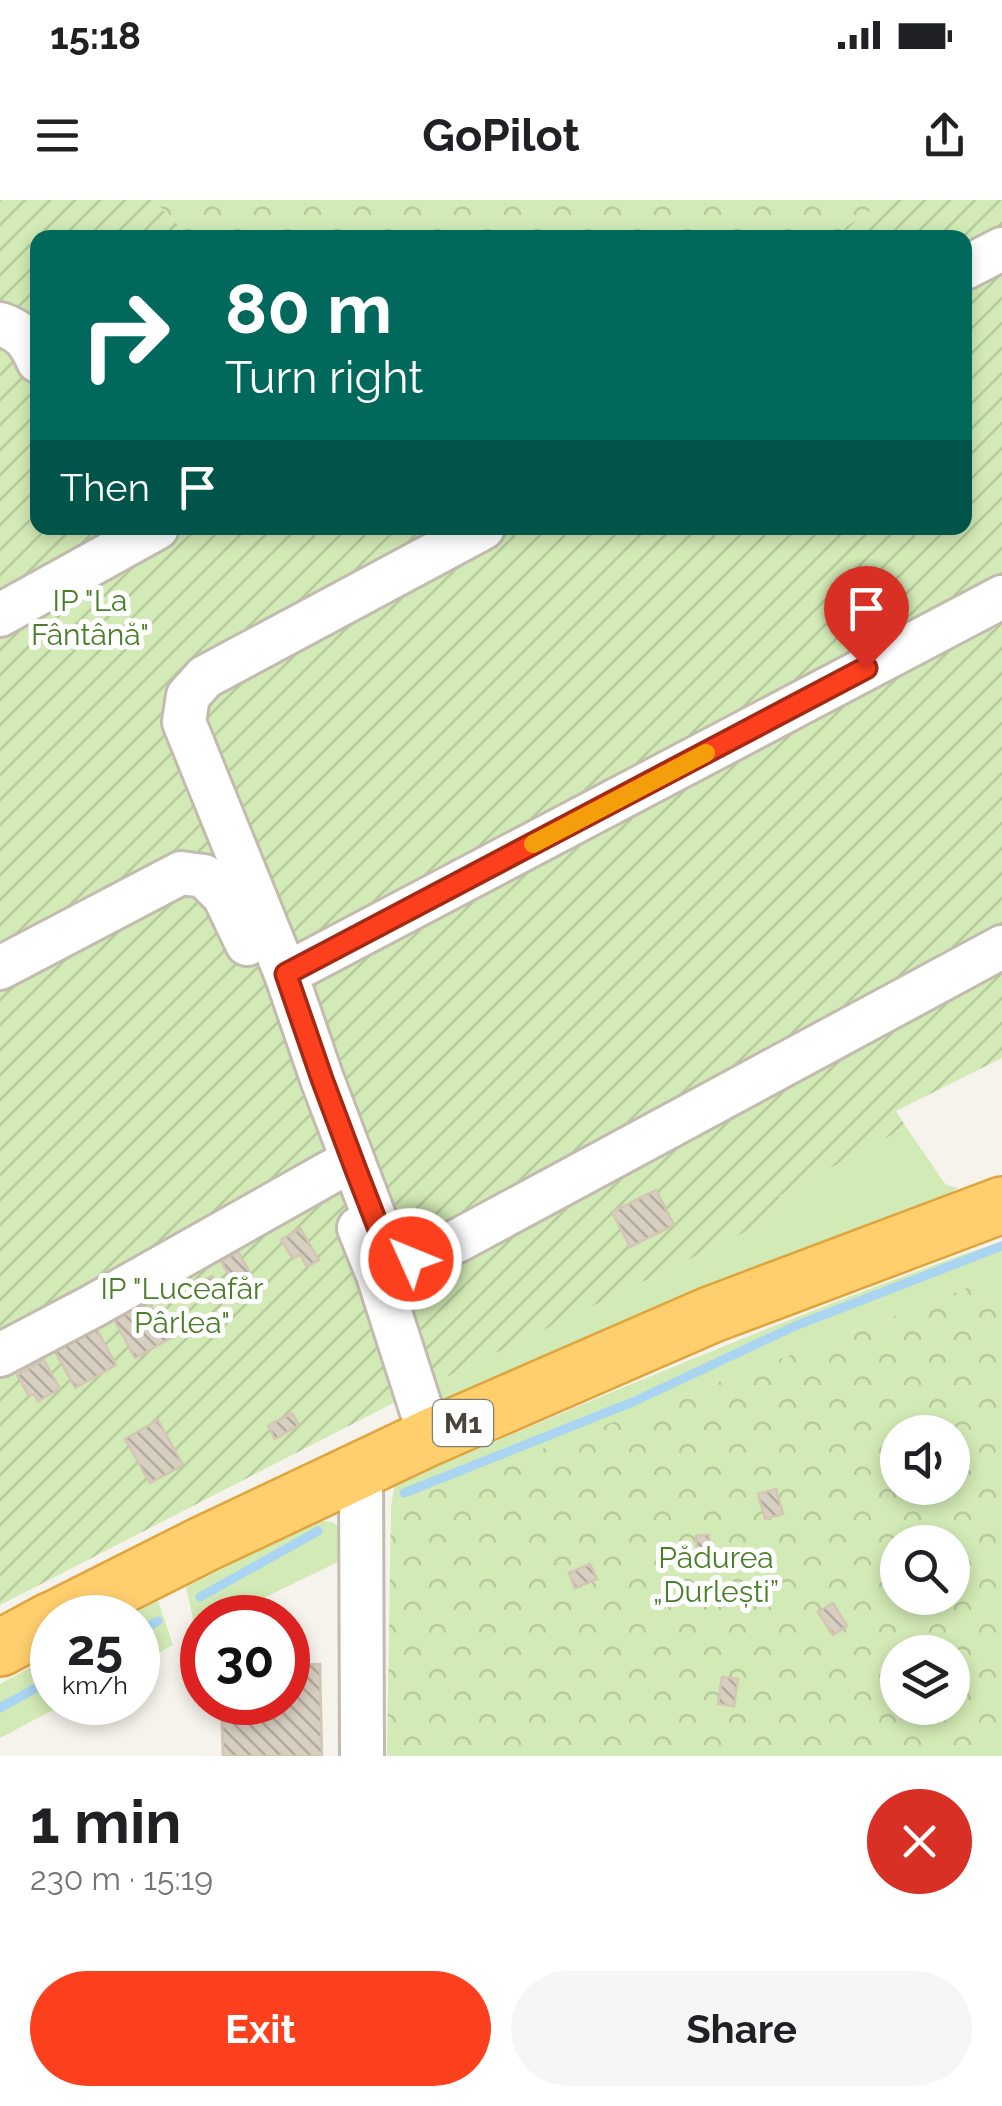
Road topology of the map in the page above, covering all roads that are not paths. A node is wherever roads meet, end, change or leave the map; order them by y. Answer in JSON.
{"nodes":[{"id":1,"x":1002,"y":248,"type":"edge"},
{"id":2,"x":972,"y":264,"type":"edge"},
{"id":3,"x":0,"y":324,"type":"edge"},
{"id":4,"x":30,"y":345,"type":"edge"},
{"id":5,"x":470,"y":535,"type":"edge"},
{"id":6,"x":108,"y":539,"type":"edge"},
{"id":7,"x":1002,"y":597,"type":"edge"},
{"id":8,"x":0,"y":616,"type":"edge"},
{"id":9,"x":1002,"y":947,"type":"edge"},
{"id":10,"x":0,"y":968,"type":"edge"},
{"id":11,"x":286,"y":974,"type":"junction"},
{"id":12,"x":336,"y":1169,"type":"junction"},
{"id":13,"x":1002,"y":1205,"type":"edge"},
{"id":14,"x":0,"y":1355,"type":"edge"},
{"id":15,"x":430,"y":1438,"type":"junction"},
{"id":16,"x":362,"y":1470,"type":"junction"},
{"id":17,"x":101,"y":1595,"type":"edge"},
{"id":18,"x":30,"y":1632,"type":"edge"},
{"id":19,"x":0,"y":1648,"type":"edge"},
{"id":20,"x":362,"y":1756,"type":"edge"}],
"edges":[{"from":1,"to":2,"type":"street"},
{"from":3,"to":4,"type":"street"},
{"from":5,"to":11,"type":"street"},
{"from":6,"to":8,"type":"street"},
{"from":7,"to":11,"type":"street"},
{"from":9,"to":11,"type":"street"},
{"from":10,"to":12,"type":"street"},
{"from":12,"to":14,"type":"street"},
{"from":12,"to":15,"type":"street"},
{"from":13,"to":15,"type":"highway","number":"M1"},
{"from":15,"to":16,"type":"highway","number":"M1"},
{"from":16,"to":17,"type":"highway","number":"M1"},
{"from":16,"to":20,"type":"street"},
{"from":18,"to":19,"type":"highway","number":"M1"}]}
